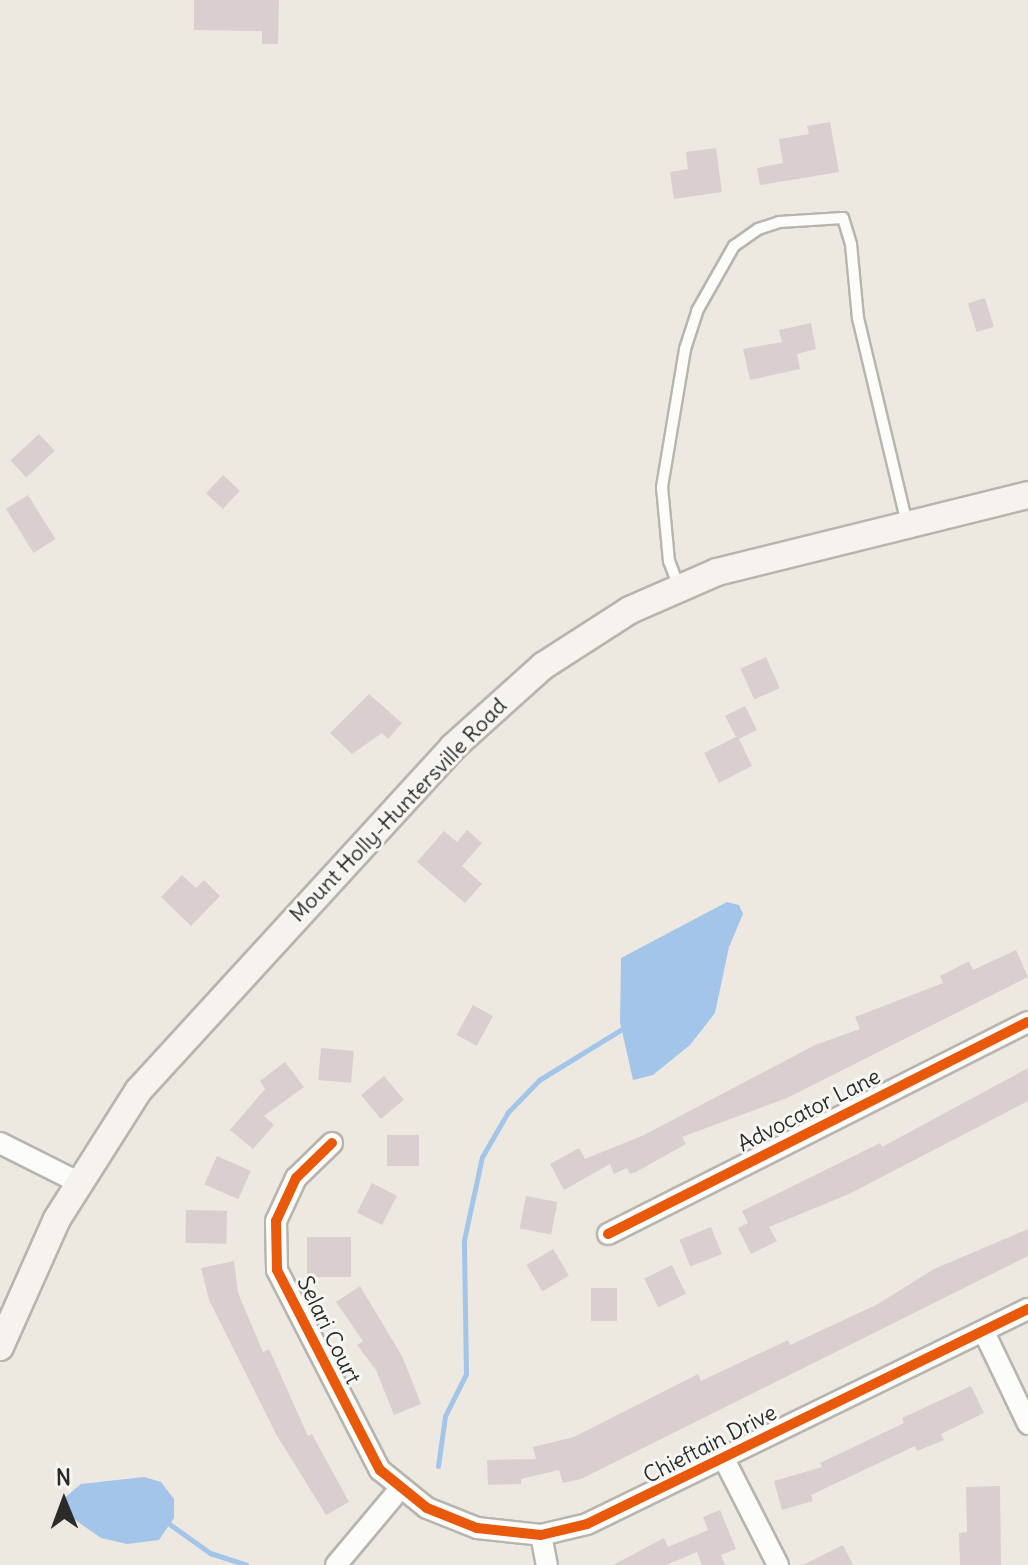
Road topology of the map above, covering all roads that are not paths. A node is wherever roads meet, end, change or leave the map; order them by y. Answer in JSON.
{"nodes":[{"id":1,"x":1028,"y":495,"type":"edge"},
{"id":2,"x":907,"y":523,"type":"junction"},
{"id":3,"x":679,"y":587,"type":"junction"},
{"id":4,"x":1028,"y":1022,"type":"edge"},
{"id":5,"x":0,"y":1143,"type":"edge"},
{"id":6,"x":332,"y":1143,"type":"dead end"},
{"id":7,"x":78,"y":1182,"type":"junction"},
{"id":8,"x":608,"y":1234,"type":"dead end"},
{"id":9,"x":1028,"y":1309,"type":"edge"},
{"id":10,"x":984,"y":1332,"type":"junction"},
{"id":11,"x":0,"y":1347,"type":"edge"},
{"id":12,"x":1028,"y":1424,"type":"edge"},
{"id":13,"x":724,"y":1459,"type":"junction"},
{"id":14,"x":399,"y":1490,"type":"junction"},
{"id":15,"x":541,"y":1535,"type":"junction"},
{"id":16,"x":336,"y":1565,"type":"edge"},
{"id":17,"x":547,"y":1565,"type":"edge"},
{"id":18,"x":778,"y":1565,"type":"edge"}],
"edges":[{"from":1,"to":2,"type":"main road","name":"Mount Holly-Huntersville Road"},
{"from":2,"to":3,"type":"main road","name":"Mount Holly-Huntersville Road"},
{"from":2,"to":3,"type":"lane"},
{"from":3,"to":7,"type":"main road","name":"Mount Holly-Huntersville Road"},
{"from":4,"to":8,"type":"street","name":"Advocator Lane"},
{"from":5,"to":7,"type":"street"},
{"from":6,"to":14,"type":"street","name":"Selari Court"},
{"from":7,"to":11,"type":"main road","name":"Mount Holly-Huntersville Road"},
{"from":9,"to":10,"type":"street","name":"Chieftain Drive"},
{"from":10,"to":12,"type":"street"},
{"from":10,"to":13,"type":"street","name":"Chieftain Drive"},
{"from":13,"to":15,"type":"street","name":"Chieftain Drive"},
{"from":13,"to":18,"type":"street"},
{"from":14,"to":15,"type":"street","name":"Chieftain Drive"},
{"from":14,"to":16,"type":"street"},
{"from":15,"to":17,"type":"street"}]}
